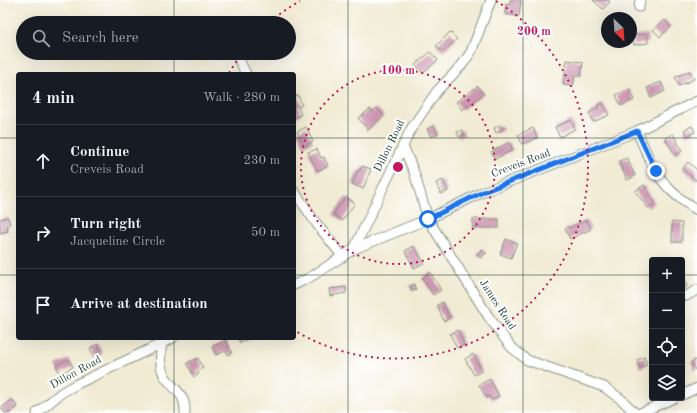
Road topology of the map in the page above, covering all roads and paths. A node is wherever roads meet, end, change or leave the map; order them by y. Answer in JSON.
{"nodes":[{"id":1,"x":491,"y":0,"type":"edge"},
{"id":2,"x":239,"y":60,"type":"edge"},
{"id":3,"x":245,"y":72,"type":"edge"},
{"id":4,"x":697,"y":101,"type":"edge"},
{"id":5,"x":637,"y":131,"type":"junction"},
{"id":6,"x":404,"y":146,"type":"junction"},
{"id":7,"x":296,"y":194,"type":"edge"},
{"id":8,"x":697,"y":210,"type":"edge"},
{"id":9,"x":428,"y":219,"type":"junction"},
{"id":10,"x":354,"y":249,"type":"junction"},
{"id":11,"x":343,"y":257,"type":"junction"},
{"id":12,"x":296,"y":284,"type":"edge"},
{"id":13,"x":697,"y":290,"type":"edge"},
{"id":14,"x":686,"y":296,"type":"dead end"},
{"id":15,"x":169,"y":340,"type":"edge"},
{"id":16,"x":162,"y":343,"type":"junction"},
{"id":17,"x":697,"y":388,"type":"edge"},
{"id":18,"x":685,"y":394,"type":"edge"},
{"id":19,"x":667,"y":401,"type":"edge"},
{"id":20,"x":38,"y":413,"type":"edge"},
{"id":21,"x":185,"y":413,"type":"edge"},
{"id":22,"x":635,"y":413,"type":"edge"},
{"id":23,"x":640,"y":413,"type":"edge"}],
"edges":[{"from":1,"to":6,"type":"street","name":"Dillon Road"},
{"from":2,"to":3,"type":"street"},
{"from":4,"to":5,"type":"street","name":"Creveis Road"},
{"from":5,"to":8,"type":"street"},
{"from":5,"to":9,"type":"street","name":"Creveis Road"},
{"from":6,"to":9,"type":"street","name":"James Road"},
{"from":6,"to":10,"type":"street","name":"Dillon Road"},
{"from":7,"to":11,"type":"street"},
{"from":9,"to":10,"type":"street","name":"Creveis Road"},
{"from":9,"to":22,"type":"street","name":"James Road"},
{"from":10,"to":11,"type":"street","name":"Dillon Road"},
{"from":11,"to":12,"type":"street","name":"Dillon Road"},
{"from":13,"to":14,"type":"street"},
{"from":15,"to":16,"type":"street","name":"Dillon Road"},
{"from":16,"to":20,"type":"street","name":"Dillon Road"},
{"from":16,"to":21,"type":"street"},
{"from":17,"to":18,"type":"street"},
{"from":19,"to":23,"type":"street"}]}
